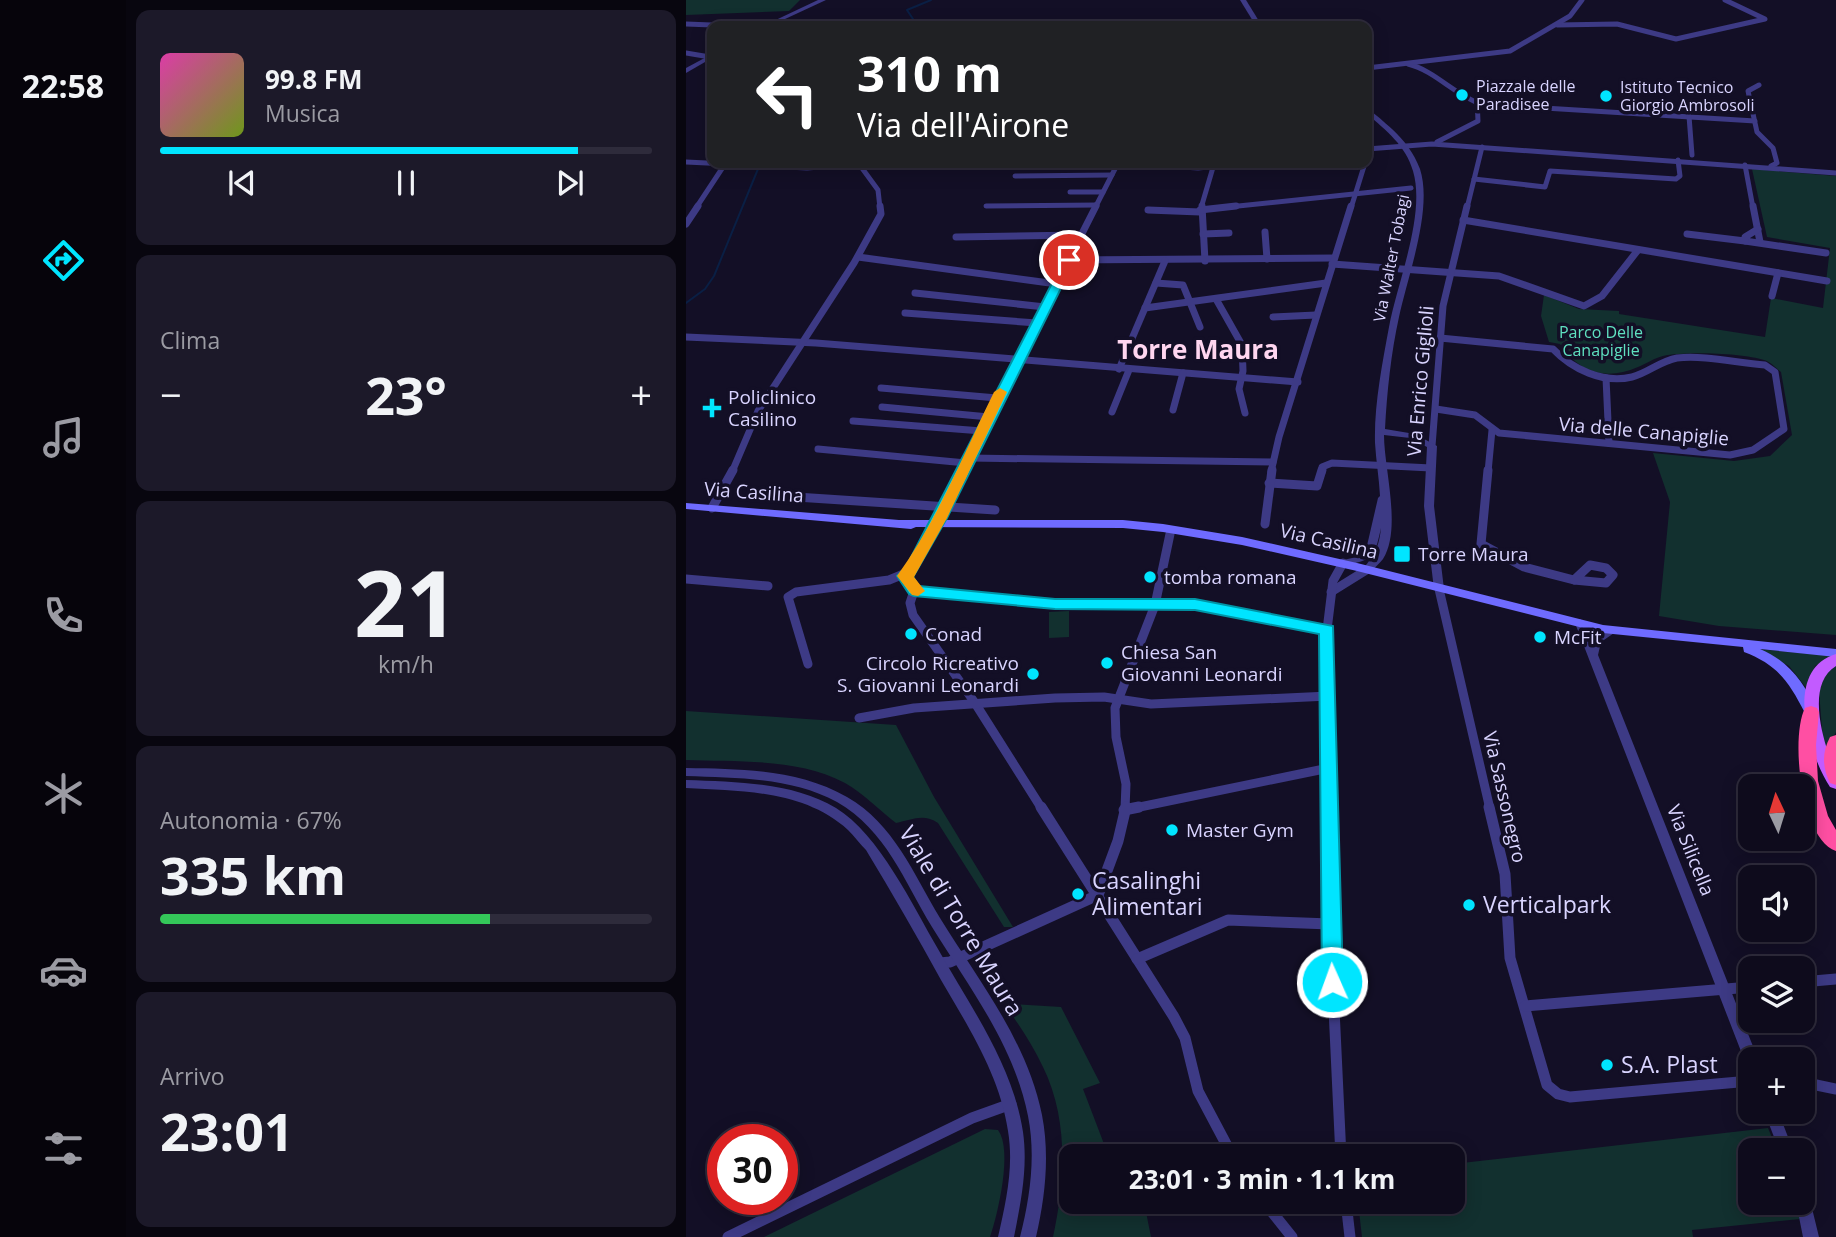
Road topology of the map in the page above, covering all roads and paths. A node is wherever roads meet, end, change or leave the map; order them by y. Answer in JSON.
{"nodes":[{"id":1,"x":823,"y":0,"type":"edge"},
{"id":2,"x":1243,"y":0,"type":"edge"},
{"id":3,"x":1582,"y":0,"type":"edge"},
{"id":4,"x":1724,"y":0,"type":"edge"},
{"id":5,"x":777,"y":21,"type":"edge"},
{"id":6,"x":1256,"y":21,"type":"edge"},
{"id":7,"x":686,"y":24,"type":"edge"},
{"id":8,"x":707,"y":24,"type":"edge"},
{"id":9,"x":1557,"y":25,"type":"junction"},
{"id":10,"x":686,"y":53,"type":"edge"},
{"id":11,"x":707,"y":56,"type":"edge"},
{"id":12,"x":707,"y":59,"type":"edge"},
{"id":13,"x":1408,"y":64,"type":"junction"},
{"id":14,"x":1372,"y":68,"type":"edge"},
{"id":15,"x":686,"y":71,"type":"edge"},
{"id":16,"x":1759,"y":85,"type":"dead end"},
{"id":17,"x":1477,"y":101,"type":"junction"},
{"id":18,"x":1372,"y":115,"type":"edge"},
{"id":19,"x":1689,"y":116,"type":"junction"},
{"id":20,"x":1755,"y":121,"type":"junction"},
{"id":21,"x":1405,"y":144,"type":"junction"},
{"id":22,"x":1432,"y":144,"type":"junction"},
{"id":23,"x":1482,"y":147,"type":"junction"},
{"id":24,"x":1372,"y":148,"type":"edge"},
{"id":25,"x":1692,"y":155,"type":"dead end"},
{"id":26,"x":1678,"y":160,"type":"junction"},
{"id":27,"x":686,"y":162,"type":"edge"},
{"id":28,"x":707,"y":163,"type":"edge"},
{"id":29,"x":1745,"y":165,"type":"junction"},
{"id":30,"x":1770,"y":167,"type":"junction"},
{"id":31,"x":722,"y":168,"type":"edge"},
{"id":32,"x":862,"y":168,"type":"edge"},
{"id":33,"x":1117,"y":168,"type":"edge"},
{"id":34,"x":1213,"y":168,"type":"edge"},
{"id":35,"x":1363,"y":168,"type":"edge"},
{"id":36,"x":1836,"y":173,"type":"edge"},
{"id":37,"x":1112,"y":175,"type":"junction"},
{"id":38,"x":1015,"y":176,"type":"dead end"},
{"id":39,"x":1474,"y":179,"type":"junction"},
{"id":40,"x":1411,"y":188,"type":"dead end"},
{"id":41,"x":1070,"y":192,"type":"dead end"},
{"id":42,"x":1103,"y":192,"type":"junction"},
{"id":43,"x":1355,"y":193,"type":"junction"},
{"id":44,"x":1097,"y":205,"type":"junction"},
{"id":45,"x":986,"y":206,"type":"dead end"},
{"id":46,"x":1148,"y":210,"type":"dead end"},
{"id":47,"x":1200,"y":211,"type":"junction"},
{"id":48,"x":1463,"y":220,"type":"junction"},
{"id":49,"x":686,"y":224,"type":"edge"},
{"id":50,"x":1758,"y":229,"type":"junction"},
{"id":51,"x":1265,"y":232,"type":"dead end"},
{"id":52,"x":1228,"y":233,"type":"dead end"},
{"id":53,"x":1203,"y":234,"type":"junction"},
{"id":54,"x":1687,"y":234,"type":"dead end"},
{"id":55,"x":1082,"y":235,"type":"junction"},
{"id":56,"x":956,"y":237,"type":"dead end"},
{"id":57,"x":1745,"y":241,"type":"junction"},
{"id":58,"x":1760,"y":242,"type":"junction"},
{"id":59,"x":1638,"y":250,"type":"junction"},
{"id":60,"x":1826,"y":253,"type":"dead end"},
{"id":61,"x":858,"y":257,"type":"junction"},
{"id":62,"x":1267,"y":259,"type":"junction"},
{"id":63,"x":1069,"y":260,"type":"junction"},
{"id":64,"x":1165,"y":261,"type":"junction"},
{"id":65,"x":1205,"y":261,"type":"junction"},
{"id":66,"x":1333,"y":261,"type":"junction"},
{"id":67,"x":1407,"y":270,"type":"junction"},
{"id":68,"x":1450,"y":271,"type":"junction"},
{"id":69,"x":1779,"y":273,"type":"junction"},
{"id":70,"x":1827,"y":281,"type":"dead end"},
{"id":71,"x":1156,"y":283,"type":"junction"},
{"id":72,"x":1057,"y":284,"type":"junction"},
{"id":73,"x":1326,"y":284,"type":"junction"},
{"id":74,"x":915,"y":293,"type":"dead end"},
{"id":75,"x":1772,"y":296,"type":"dead end"},
{"id":76,"x":1216,"y":299,"type":"junction"},
{"id":77,"x":1189,"y":303,"type":"junction"},
{"id":78,"x":1045,"y":307,"type":"junction"},
{"id":79,"x":1145,"y":308,"type":"junction"},
{"id":80,"x":905,"y":313,"type":"dead end"},
{"id":81,"x":1316,"y":315,"type":"junction"},
{"id":82,"x":1273,"y":317,"type":"dead end"},
{"id":83,"x":1037,"y":323,"type":"junction"},
{"id":84,"x":1200,"y":327,"type":"dead end"},
{"id":85,"x":686,"y":337,"type":"edge"},
{"id":86,"x":1440,"y":338,"type":"junction"},
{"id":87,"x":804,"y":344,"type":"junction"},
{"id":88,"x":1017,"y":361,"type":"junction"},
{"id":89,"x":1119,"y":369,"type":"junction"},
{"id":90,"x":1129,"y":370,"type":"junction"},
{"id":91,"x":1183,"y":373,"type":"junction"},
{"id":92,"x":1242,"y":376,"type":"junction"},
{"id":93,"x":1606,"y":378,"type":"junction"},
{"id":94,"x":1298,"y":382,"type":"junction"},
{"id":95,"x":881,"y":388,"type":"dead end"},
{"id":96,"x":998,"y":398,"type":"junction"},
{"id":97,"x":882,"y":407,"type":"dead end"},
{"id":98,"x":1436,"y":409,"type":"junction"},
{"id":99,"x":1173,"y":410,"type":"dead end"},
{"id":100,"x":1112,"y":412,"type":"dead end"},
{"id":101,"x":1245,"y":413,"type":"dead end"},
{"id":102,"x":989,"y":417,"type":"junction"},
{"id":103,"x":853,"y":421,"type":"dead end"},
{"id":104,"x":1492,"y":430,"type":"junction"},
{"id":105,"x":982,"y":431,"type":"junction"},
{"id":106,"x":1379,"y":431,"type":"junction"},
{"id":107,"x":1609,"y":443,"type":"junction"},
{"id":108,"x":1432,"y":446,"type":"junction"},
{"id":109,"x":818,"y":449,"type":"dead end"},
{"id":110,"x":967,"y":461,"type":"junction"},
{"id":111,"x":1273,"y":462,"type":"junction"},
{"id":112,"x":1380,"y":464,"type":"junction"},
{"id":113,"x":1431,"y":468,"type":"junction"},
{"id":114,"x":1269,"y":483,"type":"junction"},
{"id":115,"x":796,"y":497,"type":"dead end"},
{"id":116,"x":1383,"y":498,"type":"junction"},
{"id":117,"x":686,"y":506,"type":"edge"},
{"id":118,"x":712,"y":508,"type":"junction"},
{"id":119,"x":944,"y":509,"type":"junction"},
{"id":120,"x":995,"y":510,"type":"dead end"},
{"id":121,"x":1265,"y":524,"type":"dead end"},
{"id":122,"x":935,"y":526,"type":"junction"},
{"id":123,"x":1170,"y":534,"type":"dead end"},
{"id":124,"x":1343,"y":564,"type":"junction"},
{"id":125,"x":1368,"y":569,"type":"junction"},
{"id":126,"x":905,"y":576,"type":"junction"},
{"id":127,"x":686,"y":579,"type":"edge"},
{"id":128,"x":1573,"y":581,"type":"dead end"},
{"id":129,"x":768,"y":586,"type":"dead end"},
{"id":130,"x":1439,"y":589,"type":"junction"},
{"id":131,"x":914,"y":591,"type":"junction"},
{"id":132,"x":1331,"y":592,"type":"junction"},
{"id":133,"x":1155,"y":605,"type":"junction"},
{"id":134,"x":1580,"y":623,"type":"junction"},
{"id":135,"x":1327,"y":630,"type":"junction"},
{"id":136,"x":1612,"y":631,"type":"junction"},
{"id":137,"x":1696,"y":639,"type":"junction"},
{"id":138,"x":1728,"y":644,"type":"junction"},
{"id":139,"x":1836,"y":653,"type":"edge"},
{"id":140,"x":1593,"y":657,"type":"junction"},
{"id":141,"x":1836,"y":659,"type":"edge"},
{"id":142,"x":808,"y":664,"type":"dead end"},
{"id":143,"x":1120,"y":695,"type":"junction"},
{"id":144,"x":1329,"y":696,"type":"junction"},
{"id":145,"x":975,"y":703,"type":"junction"},
{"id":146,"x":1811,"y":712,"type":"junction"},
{"id":147,"x":859,"y":718,"type":"dead end"},
{"id":148,"x":1836,"y":741,"type":"edge"},
{"id":149,"x":1329,"y":768,"type":"junction"},
{"id":150,"x":686,"y":772,"type":"edge"},
{"id":151,"x":1836,"y":781,"type":"edge"},
{"id":152,"x":686,"y":784,"type":"edge"},
{"id":153,"x":1124,"y":810,"type":"junction"},
{"id":154,"x":1836,"y":844,"type":"edge"},
{"id":155,"x":1096,"y":899,"type":"junction"},
{"id":156,"x":1330,"y":924,"type":"junction"},
{"id":157,"x":918,"y":927,"type":"junction"},
{"id":158,"x":941,"y":929,"type":"junction"},
{"id":159,"x":957,"y":957,"type":"junction"},
{"id":160,"x":1137,"y":959,"type":"junction"},
{"id":161,"x":940,"y":963,"type":"junction"},
{"id":162,"x":1836,"y":979,"type":"edge"},
{"id":163,"x":1815,"y":981,"type":"edge"},
{"id":164,"x":1738,"y":987,"type":"edge"},
{"id":165,"x":1725,"y":989,"type":"junction"},
{"id":166,"x":1525,"y":1006,"type":"junction"},
{"id":167,"x":1747,"y":1047,"type":"edge"},
{"id":168,"x":1738,"y":1081,"type":"edge"},
{"id":169,"x":1815,"y":1085,"type":"edge"},
{"id":170,"x":1836,"y":1089,"type":"edge"},
{"id":171,"x":1012,"y":1104,"type":"junction"},
{"id":172,"x":1225,"y":1144,"type":"edge"},
{"id":173,"x":1340,"y":1144,"type":"edge"},
{"id":174,"x":1274,"y":1214,"type":"edge"},
{"id":175,"x":1347,"y":1214,"type":"edge"},
{"id":176,"x":1806,"y":1215,"type":"edge"},
{"id":177,"x":728,"y":1237,"type":"edge"},
{"id":178,"x":1006,"y":1237,"type":"edge"},
{"id":179,"x":1028,"y":1237,"type":"edge"},
{"id":180,"x":1292,"y":1237,"type":"edge"},
{"id":181,"x":1350,"y":1237,"type":"edge"},
{"id":182,"x":1811,"y":1237,"type":"edge"}],
"edges":[{"from":1,"to":5,"type":"street"},
{"from":2,"to":6,"type":"street"},
{"from":3,"to":9,"type":"street"},
{"from":4,"to":9,"type":"street"},
{"from":7,"to":8,"type":"street"},
{"from":9,"to":13,"type":"street"},
{"from":10,"to":11,"type":"street"},
{"from":12,"to":15,"type":"street"},
{"from":13,"to":14,"type":"street"},
{"from":13,"to":17,"type":"street"},
{"from":16,"to":20,"type":"street"},
{"from":17,"to":19,"type":"street"},
{"from":17,"to":22,"type":"street"},
{"from":18,"to":21,"type":"street","name":"Via Walter Tobagi"},
{"from":19,"to":20,"type":"street"},
{"from":19,"to":25,"type":"street"},
{"from":20,"to":30,"type":"street"},
{"from":21,"to":22,"type":"street"},
{"from":21,"to":24,"type":"street"},
{"from":21,"to":67,"type":"street","name":"Via Walter Tobagi"},
{"from":22,"to":23,"type":"street"},
{"from":23,"to":26,"type":"street"},
{"from":23,"to":39,"type":"street","name":"Via Enrico Giglioli"},
{"from":26,"to":29,"type":"street"},
{"from":26,"to":39,"type":"street"},
{"from":27,"to":28,"type":"street"},
{"from":29,"to":30,"type":"street"},
{"from":29,"to":50,"type":"street"},
{"from":30,"to":36,"type":"street"},
{"from":31,"to":49,"type":"street"},
{"from":32,"to":61,"type":"street"},
{"from":33,"to":37,"type":"street"},
{"from":34,"to":47,"type":"street"},
{"from":35,"to":43,"type":"street"},
{"from":37,"to":38,"type":"street"},
{"from":37,"to":42,"type":"street"},
{"from":39,"to":48,"type":"street","name":"Via Enrico Giglioli"},
{"from":40,"to":43,"type":"street"},
{"from":41,"to":42,"type":"street"},
{"from":42,"to":44,"type":"street"},
{"from":43,"to":47,"type":"street"},
{"from":43,"to":66,"type":"street"},
{"from":44,"to":45,"type":"street"},
{"from":44,"to":55,"type":"street"},
{"from":46,"to":47,"type":"street"},
{"from":47,"to":53,"type":"street"},
{"from":48,"to":59,"type":"street"},
{"from":48,"to":68,"type":"street","name":"Via Enrico Giglioli"},
{"from":50,"to":57,"type":"street"},
{"from":50,"to":58,"type":"street"},
{"from":51,"to":62,"type":"street"},
{"from":52,"to":53,"type":"street"},
{"from":53,"to":65,"type":"street"},
{"from":54,"to":57,"type":"street"},
{"from":55,"to":56,"type":"street"},
{"from":55,"to":63,"type":"street"},
{"from":57,"to":58,"type":"street"},
{"from":58,"to":60,"type":"street"},
{"from":59,"to":68,"type":"street"},
{"from":59,"to":69,"type":"street"},
{"from":61,"to":72,"type":"street"},
{"from":61,"to":87,"type":"street"},
{"from":62,"to":65,"type":"street"},
{"from":62,"to":66,"type":"street"},
{"from":63,"to":64,"type":"street"},
{"from":63,"to":72,"type":"street"},
{"from":64,"to":65,"type":"street"},
{"from":64,"to":71,"type":"street"},
{"from":66,"to":67,"type":"street"},
{"from":66,"to":73,"type":"street"},
{"from":67,"to":68,"type":"street"},
{"from":67,"to":106,"type":"street","name":"Via Walter Tobagi"},
{"from":68,"to":86,"type":"street","name":"Via Enrico Giglioli"},
{"from":69,"to":70,"type":"street"},
{"from":69,"to":75,"type":"street"},
{"from":71,"to":77,"type":"street"},
{"from":71,"to":79,"type":"street"},
{"from":72,"to":78,"type":"street"},
{"from":73,"to":76,"type":"street"},
{"from":73,"to":81,"type":"street"},
{"from":74,"to":78,"type":"street"},
{"from":76,"to":77,"type":"street"},
{"from":76,"to":92,"type":"street"},
{"from":77,"to":79,"type":"street"},
{"from":77,"to":84,"type":"street"},
{"from":78,"to":83,"type":"street"},
{"from":79,"to":89,"type":"street"},
{"from":80,"to":83,"type":"street"},
{"from":81,"to":82,"type":"street"},
{"from":81,"to":94,"type":"street"},
{"from":83,"to":88,"type":"street"},
{"from":85,"to":87,"type":"street"},
{"from":86,"to":93,"type":"street"},
{"from":86,"to":98,"type":"street","name":"Via Enrico Giglioli"},
{"from":87,"to":88,"type":"street"},
{"from":87,"to":118,"type":"street"},
{"from":88,"to":89,"type":"street"},
{"from":88,"to":96,"type":"street"},
{"from":89,"to":90,"type":"street"},
{"from":90,"to":91,"type":"street"},
{"from":90,"to":100,"type":"street"},
{"from":91,"to":92,"type":"street"},
{"from":91,"to":99,"type":"street"},
{"from":92,"to":94,"type":"street"},
{"from":92,"to":101,"type":"street"},
{"from":93,"to":107,"type":"street"},
{"from":93,"to":107,"type":"street","name":"Via delle Canapiglie"},
{"from":94,"to":111,"type":"street"},
{"from":95,"to":96,"type":"street"},
{"from":96,"to":102,"type":"street"},
{"from":97,"to":102,"type":"street"},
{"from":98,"to":104,"type":"street","name":"Via delle Canapiglie"},
{"from":98,"to":108,"type":"street","name":"Via Enrico Giglioli"},
{"from":102,"to":105,"type":"street"},
{"from":103,"to":105,"type":"street"},
{"from":104,"to":107,"type":"street","name":"Via delle Canapiglie"},
{"from":104,"to":128,"type":"street"},
{"from":105,"to":110,"type":"street"},
{"from":106,"to":108,"type":"street"},
{"from":106,"to":112,"type":"street","name":"Via Walter Tobagi"},
{"from":108,"to":113,"type":"street","name":"Via Enrico Giglioli"},
{"from":109,"to":110,"type":"street"},
{"from":110,"to":111,"type":"street"},
{"from":110,"to":119,"type":"street"},
{"from":111,"to":114,"type":"street"},
{"from":112,"to":113,"type":"street"},
{"from":112,"to":114,"type":"street"},
{"from":112,"to":116,"type":"street","name":"Via Walter Tobagi"},
{"from":113,"to":130,"type":"street","name":"Via Enrico Giglioli"},
{"from":114,"to":121,"type":"street"},
{"from":115,"to":119,"type":"street"},
{"from":116,"to":124,"type":"street","name":"Via Walter Tobagi"},
{"from":116,"to":125,"type":"street","name":"Via Walter Tobagi"},
{"from":117,"to":118,"type":"main road","name":"Via Casilina"},
{"from":118,"to":122,"type":"main road","name":"Via Casilina"},
{"from":119,"to":120,"type":"street"},
{"from":119,"to":122,"type":"street"},
{"from":122,"to":124,"type":"main road","name":"Via Casilina"},
{"from":122,"to":126,"type":"street"},
{"from":123,"to":133,"type":"street"},
{"from":124,"to":125,"type":"main road","name":"Via Casilina"},
{"from":124,"to":132,"type":"street"},
{"from":125,"to":130,"type":"main road","name":"Via Casilina"},
{"from":125,"to":132,"type":"street"},
{"from":126,"to":131,"type":"street"},
{"from":126,"to":142,"type":"street"},
{"from":127,"to":129,"type":"street"},
{"from":130,"to":134,"type":"main road","name":"Via Casilina"},
{"from":130,"to":166,"type":"street","name":"Via Sassonegro"},
{"from":131,"to":133,"type":"street"},
{"from":131,"to":145,"type":"street"},
{"from":132,"to":135,"type":"street"},
{"from":133,"to":135,"type":"street"},
{"from":133,"to":143,"type":"street"},
{"from":134,"to":136,"type":"main road","name":"Via Casilina"},
{"from":134,"to":137,"type":"main road","name":"Via Casilina"},
{"from":134,"to":140,"type":"street","name":"Via Silicella"},
{"from":135,"to":144,"type":"street"},
{"from":136,"to":137,"type":"main road","name":"Via Casilina"},
{"from":136,"to":140,"type":"street"},
{"from":137,"to":138,"type":"main road","name":"Via Casilina"},
{"from":138,"to":139,"type":"main road","name":"Via Casilina"},
{"from":138,"to":146,"type":"main road"},
{"from":140,"to":165,"type":"street","name":"Via Silicella"},
{"from":141,"to":146,"type":"main road"},
{"from":143,"to":144,"type":"street"},
{"from":143,"to":145,"type":"street"},
{"from":143,"to":153,"type":"street"},
{"from":144,"to":149,"type":"street"},
{"from":145,"to":147,"type":"street"},
{"from":145,"to":155,"type":"street"},
{"from":146,"to":151,"type":"main road"},
{"from":146,"to":154,"type":"highway"},
{"from":148,"to":151,"type":"highway"},
{"from":149,"to":153,"type":"street"},
{"from":149,"to":156,"type":"street"},
{"from":150,"to":158,"type":"street","name":"Viale di Torre Maura"},
{"from":152,"to":157,"type":"street","name":"Viale di Torre Maura"},
{"from":153,"to":155,"type":"street"},
{"from":155,"to":159,"type":"street"},
{"from":155,"to":160,"type":"street"},
{"from":156,"to":160,"type":"street"},
{"from":156,"to":173,"type":"street"},
{"from":157,"to":158,"type":"street"},
{"from":157,"to":161,"type":"street","name":"Viale di Torre Maura"},
{"from":158,"to":159,"type":"street","name":"Viale di Torre Maura"},
{"from":159,"to":161,"type":"street"},
{"from":159,"to":179,"type":"street","name":"Viale di Torre Maura"},
{"from":160,"to":172,"type":"street"},
{"from":161,"to":171,"type":"street","name":"Viale di Torre Maura"},
{"from":162,"to":163,"type":"street"},
{"from":164,"to":165,"type":"street"},
{"from":165,"to":166,"type":"street"},
{"from":165,"to":167,"type":"street","name":"Via Silicella"},
{"from":166,"to":168,"type":"street","name":"Via Sassonegro"},
{"from":169,"to":170,"type":"street"},
{"from":171,"to":177,"type":"street"},
{"from":171,"to":178,"type":"street","name":"Viale di Torre Maura"},
{"from":174,"to":180,"type":"street"},
{"from":175,"to":181,"type":"street"},
{"from":176,"to":182,"type":"street"}]}
